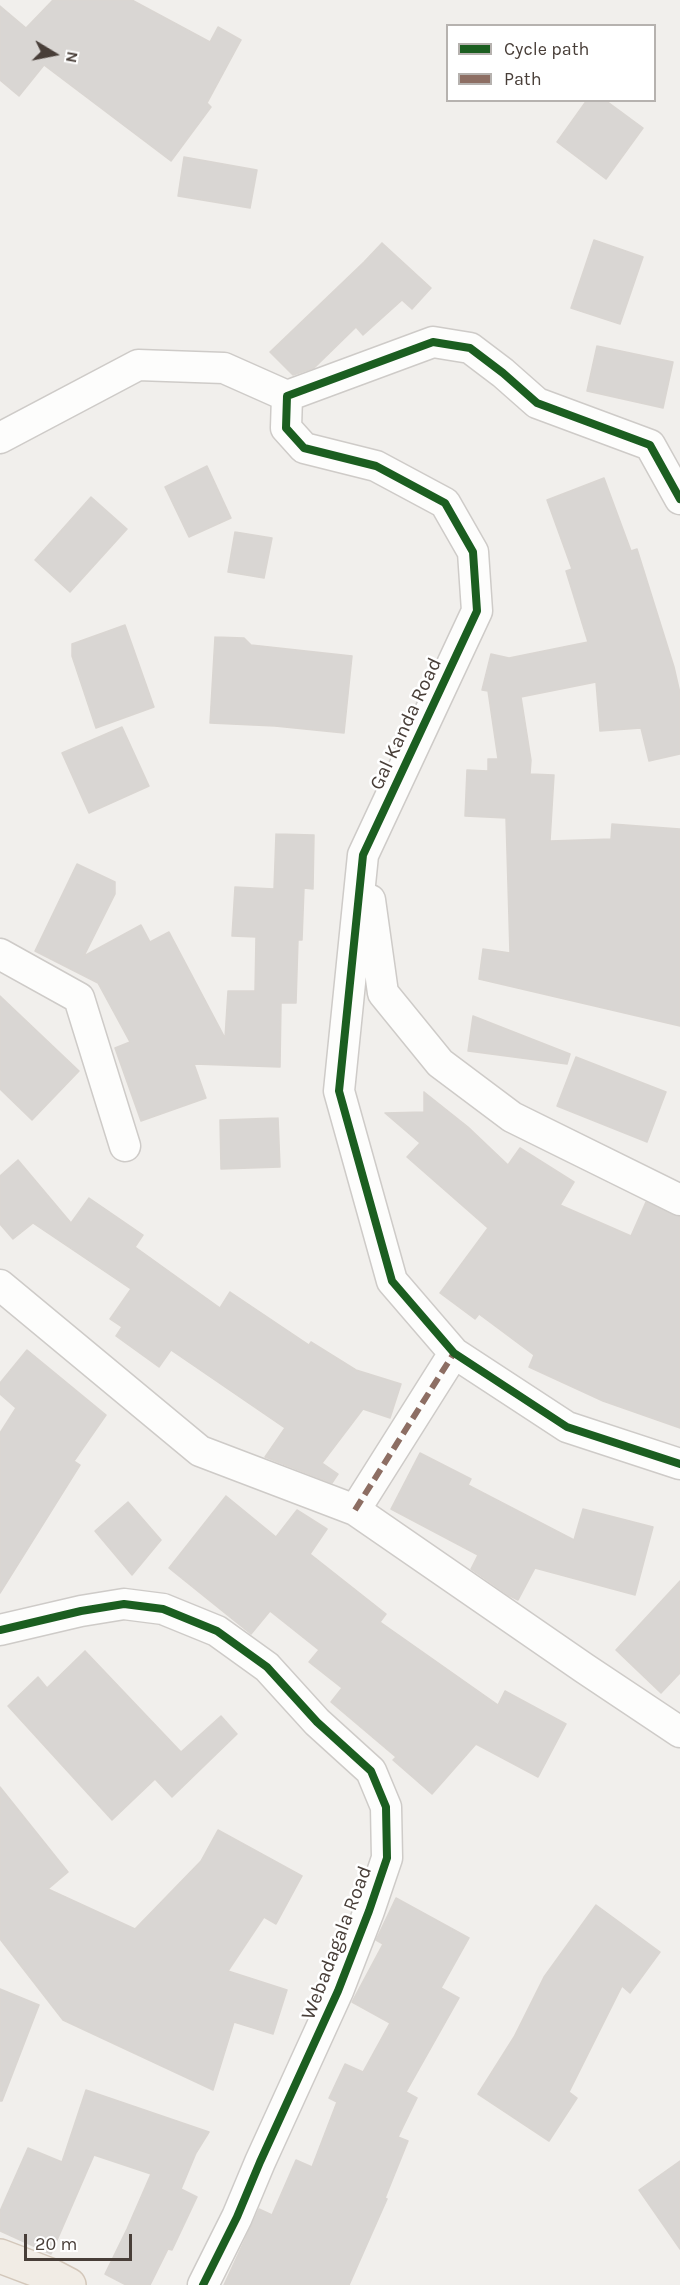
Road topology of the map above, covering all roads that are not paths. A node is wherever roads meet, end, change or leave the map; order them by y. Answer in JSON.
{"nodes":[{"id":1,"x":287,"y":396,"type":"junction"},
{"id":2,"x":0,"y":438,"type":"edge"},
{"id":3,"x":680,"y":499,"type":"edge"},
{"id":4,"x":363,"y":855,"type":"junction"},
{"id":5,"x":0,"y":954,"type":"edge"},
{"id":6,"x":125,"y":1146,"type":"dead end"},
{"id":7,"x":680,"y":1200,"type":"edge"},
{"id":8,"x":0,"y":1285,"type":"edge"},
{"id":9,"x":454,"y":1353,"type":"junction"},
{"id":10,"x":680,"y":1464,"type":"edge"},
{"id":11,"x":356,"y":1510,"type":"junction"},
{"id":12,"x":0,"y":1630,"type":"edge"},
{"id":13,"x":680,"y":1732,"type":"edge"},
{"id":14,"x":0,"y":2256,"type":"edge"},
{"id":15,"x":69,"y":2285,"type":"edge"},
{"id":16,"x":203,"y":2285,"type":"edge"}],
"edges":[{"from":1,"to":2,"type":"street"},
{"from":1,"to":3,"type":"street"},
{"from":1,"to":4,"type":"street","name":"Gal Kanda Road"},
{"from":4,"to":7,"type":"street"},
{"from":4,"to":9,"type":"street","name":"Gal Kanda Road"},
{"from":5,"to":6,"type":"street"},
{"from":8,"to":11,"type":"street"},
{"from":9,"to":10,"type":"street","name":"Gal Kanda Road"},
{"from":9,"to":11,"type":"street"},
{"from":11,"to":13,"type":"street"},
{"from":12,"to":16,"type":"street","name":"Webadagala Road"},
{"from":14,"to":15,"type":"main road"}]}
